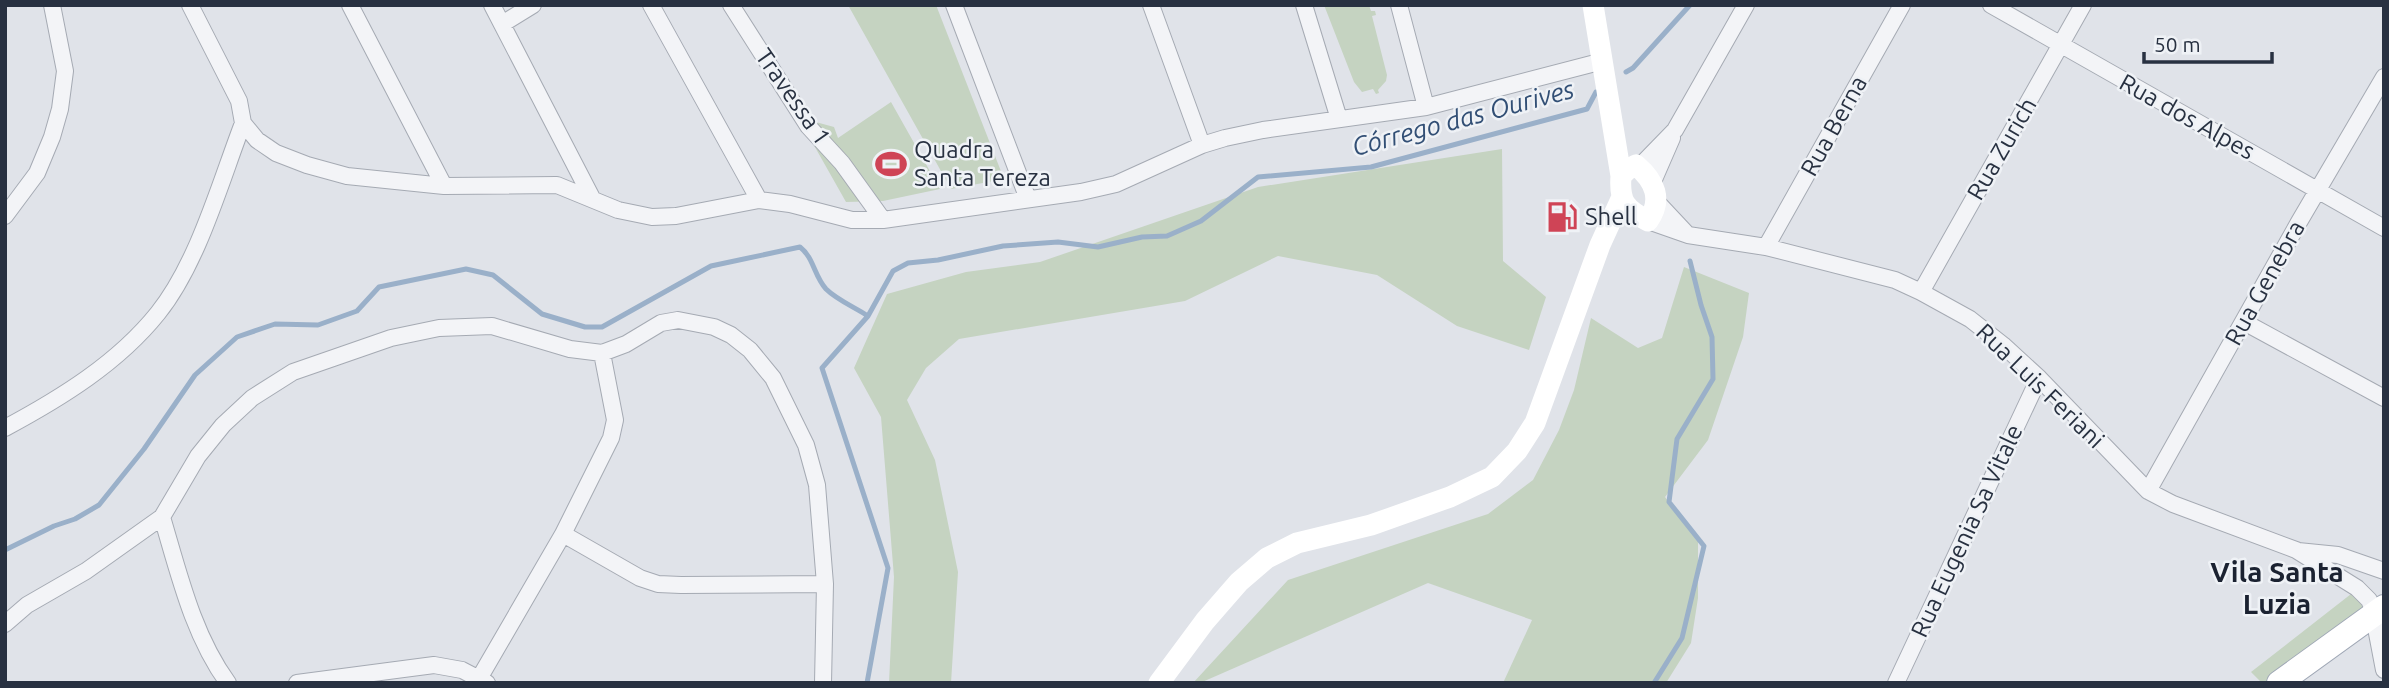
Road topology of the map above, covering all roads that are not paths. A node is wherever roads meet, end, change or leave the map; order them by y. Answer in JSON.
{"nodes":[{"id":1,"x":52,"y":5,"type":"edge"},
{"id":2,"x":190,"y":5,"type":"edge"},
{"id":3,"x":350,"y":5,"type":"edge"},
{"id":4,"x":492,"y":5,"type":"edge"},
{"id":5,"x":533,"y":5,"type":"edge"},
{"id":6,"x":651,"y":5,"type":"edge"},
{"id":7,"x":731,"y":5,"type":"edge"},
{"id":8,"x":954,"y":5,"type":"edge"},
{"id":9,"x":1151,"y":5,"type":"edge"},
{"id":10,"x":1304,"y":5,"type":"edge"},
{"id":11,"x":1399,"y":5,"type":"edge"},
{"id":12,"x":1593,"y":5,"type":"edge"},
{"id":13,"x":1746,"y":5,"type":"edge"},
{"id":14,"x":1902,"y":5,"type":"edge"},
{"id":15,"x":1991,"y":5,"type":"edge"},
{"id":16,"x":2083,"y":5,"type":"edge"},
{"id":17,"x":502,"y":24,"type":"junction"},
{"id":18,"x":2061,"y":46,"type":"junction"},
{"id":19,"x":1603,"y":61,"type":"junction"},
{"id":20,"x":2384,"y":77,"type":"edge"},
{"id":21,"x":1426,"y":107,"type":"junction"},
{"id":22,"x":1339,"y":119,"type":"junction"},
{"id":23,"x":243,"y":123,"type":"junction"},
{"id":24,"x":1675,"y":130,"type":"junction"},
{"id":25,"x":1202,"y":145,"type":"junction"},
{"id":26,"x":1631,"y":169,"type":"junction"},
{"id":27,"x":444,"y":186,"type":"junction"},
{"id":28,"x":2318,"y":190,"type":"junction"},
{"id":29,"x":1654,"y":192,"type":"junction"},
{"id":30,"x":592,"y":198,"type":"junction"},
{"id":31,"x":1028,"y":199,"type":"junction"},
{"id":32,"x":1621,"y":199,"type":"junction"},
{"id":33,"x":759,"y":200,"type":"junction"},
{"id":34,"x":5,"y":216,"type":"edge"},
{"id":35,"x":1644,"y":219,"type":"junction"},
{"id":36,"x":884,"y":220,"type":"junction"},
{"id":37,"x":2384,"y":228,"type":"edge"},
{"id":38,"x":1688,"y":235,"type":"junction"},
{"id":39,"x":1600,"y":245,"type":"junction"},
{"id":40,"x":1766,"y":247,"type":"junction"},
{"id":41,"x":1921,"y":292,"type":"junction"},
{"id":42,"x":2244,"y":322,"type":"junction"},
{"id":43,"x":602,"y":353,"type":"junction"},
{"id":44,"x":2039,"y":378,"type":"junction"},
{"id":45,"x":2384,"y":398,"type":"edge"},
{"id":46,"x":5,"y":428,"type":"edge"},
{"id":47,"x":2148,"y":491,"type":"junction"},
{"id":48,"x":162,"y":517,"type":"junction"},
{"id":49,"x":563,"y":534,"type":"junction"},
{"id":50,"x":2296,"y":551,"type":"junction"},
{"id":51,"x":2384,"y":571,"type":"edge"},
{"id":52,"x":825,"y":584,"type":"junction"},
{"id":53,"x":2379,"y":618,"type":"edge"},
{"id":54,"x":5,"y":624,"type":"edge"},
{"id":55,"x":2384,"y":670,"type":"edge"},
{"id":56,"x":484,"y":680,"type":"edge"},
{"id":57,"x":228,"y":683,"type":"edge"},
{"id":58,"x":297,"y":683,"type":"edge"},
{"id":59,"x":823,"y":683,"type":"edge"},
{"id":60,"x":1159,"y":683,"type":"edge"},
{"id":61,"x":1896,"y":683,"type":"edge"},
{"id":62,"x":2279,"y":683,"type":"edge"},
{"id":63,"x":2305,"y":683,"type":"edge"}],
"edges":[{"from":1,"to":34,"type":"street"},
{"from":2,"to":23,"type":"street"},
{"from":3,"to":27,"type":"street"},
{"from":4,"to":17,"type":"street"},
{"from":5,"to":17,"type":"street"},
{"from":6,"to":33,"type":"street"},
{"from":7,"to":36,"type":"street","name":"Travessa 1"},
{"from":8,"to":31,"type":"street"},
{"from":9,"to":25,"type":"street"},
{"from":10,"to":22,"type":"street"},
{"from":11,"to":21,"type":"street"},
{"from":12,"to":19,"type":"main road"},
{"from":13,"to":24,"type":"street"},
{"from":14,"to":40,"type":"street","name":"Rua Berna"},
{"from":15,"to":18,"type":"street","name":"Rua dos Alpes"},
{"from":16,"to":18,"type":"street","name":"Rua Zurich"},
{"from":17,"to":30,"type":"street"},
{"from":18,"to":28,"type":"street","name":"Rua dos Alpes"},
{"from":18,"to":41,"type":"street","name":"Rua Zurich"},
{"from":19,"to":21,"type":"street"},
{"from":19,"to":26,"type":"main road"},
{"from":20,"to":28,"type":"street","name":"Rua Genebra"},
{"from":21,"to":22,"type":"street"},
{"from":22,"to":25,"type":"street"},
{"from":23,"to":27,"type":"street"},
{"from":23,"to":46,"type":"street"},
{"from":24,"to":26,"type":"street"},
{"from":24,"to":29,"type":"street"},
{"from":25,"to":31,"type":"street"},
{"from":26,"to":29,"type":"main road"},
{"from":26,"to":32,"type":"main road"},
{"from":27,"to":30,"type":"street"},
{"from":28,"to":37,"type":"street","name":"Rua dos Alpes"},
{"from":28,"to":42,"type":"street","name":"Rua Genebra"},
{"from":29,"to":35,"type":"main road"},
{"from":29,"to":38,"type":"street"},
{"from":30,"to":33,"type":"street"},
{"from":31,"to":36,"type":"street"},
{"from":32,"to":35,"type":"main road"},
{"from":32,"to":39,"type":"main road"},
{"from":33,"to":36,"type":"street"},
{"from":35,"to":38,"type":"street","name":"Rua Luis Feriani"},
{"from":35,"to":39,"type":"main road"},
{"from":38,"to":40,"type":"street","name":"Rua Luis Feriani"},
{"from":39,"to":60,"type":"main road"},
{"from":40,"to":41,"type":"street","name":"Rua Luis Feriani"},
{"from":41,"to":44,"type":"street","name":"Rua Luis Feriani"},
{"from":42,"to":45,"type":"street"},
{"from":42,"to":47,"type":"street","name":"Rua Genebra"},
{"from":43,"to":48,"type":"street"},
{"from":43,"to":49,"type":"street"},
{"from":43,"to":52,"type":"street"},
{"from":44,"to":47,"type":"street","name":"Rua Luis Feriani"},
{"from":44,"to":61,"type":"street","name":"Rua Eugenia Sa Vitale"},
{"from":47,"to":50,"type":"street","name":"Rua Luis Feriani"},
{"from":48,"to":54,"type":"street"},
{"from":48,"to":57,"type":"street"},
{"from":49,"to":52,"type":"street"},
{"from":49,"to":56,"type":"street"},
{"from":50,"to":51,"type":"street","name":"Rua Luis Feriani"},
{"from":50,"to":53,"type":"street","name":"Rua Luis Feriani"},
{"from":52,"to":59,"type":"street"},
{"from":53,"to":55,"type":"street"},
{"from":53,"to":62,"type":"main road"},
{"from":53,"to":63,"type":"main road"},
{"from":56,"to":58,"type":"street"}]}
